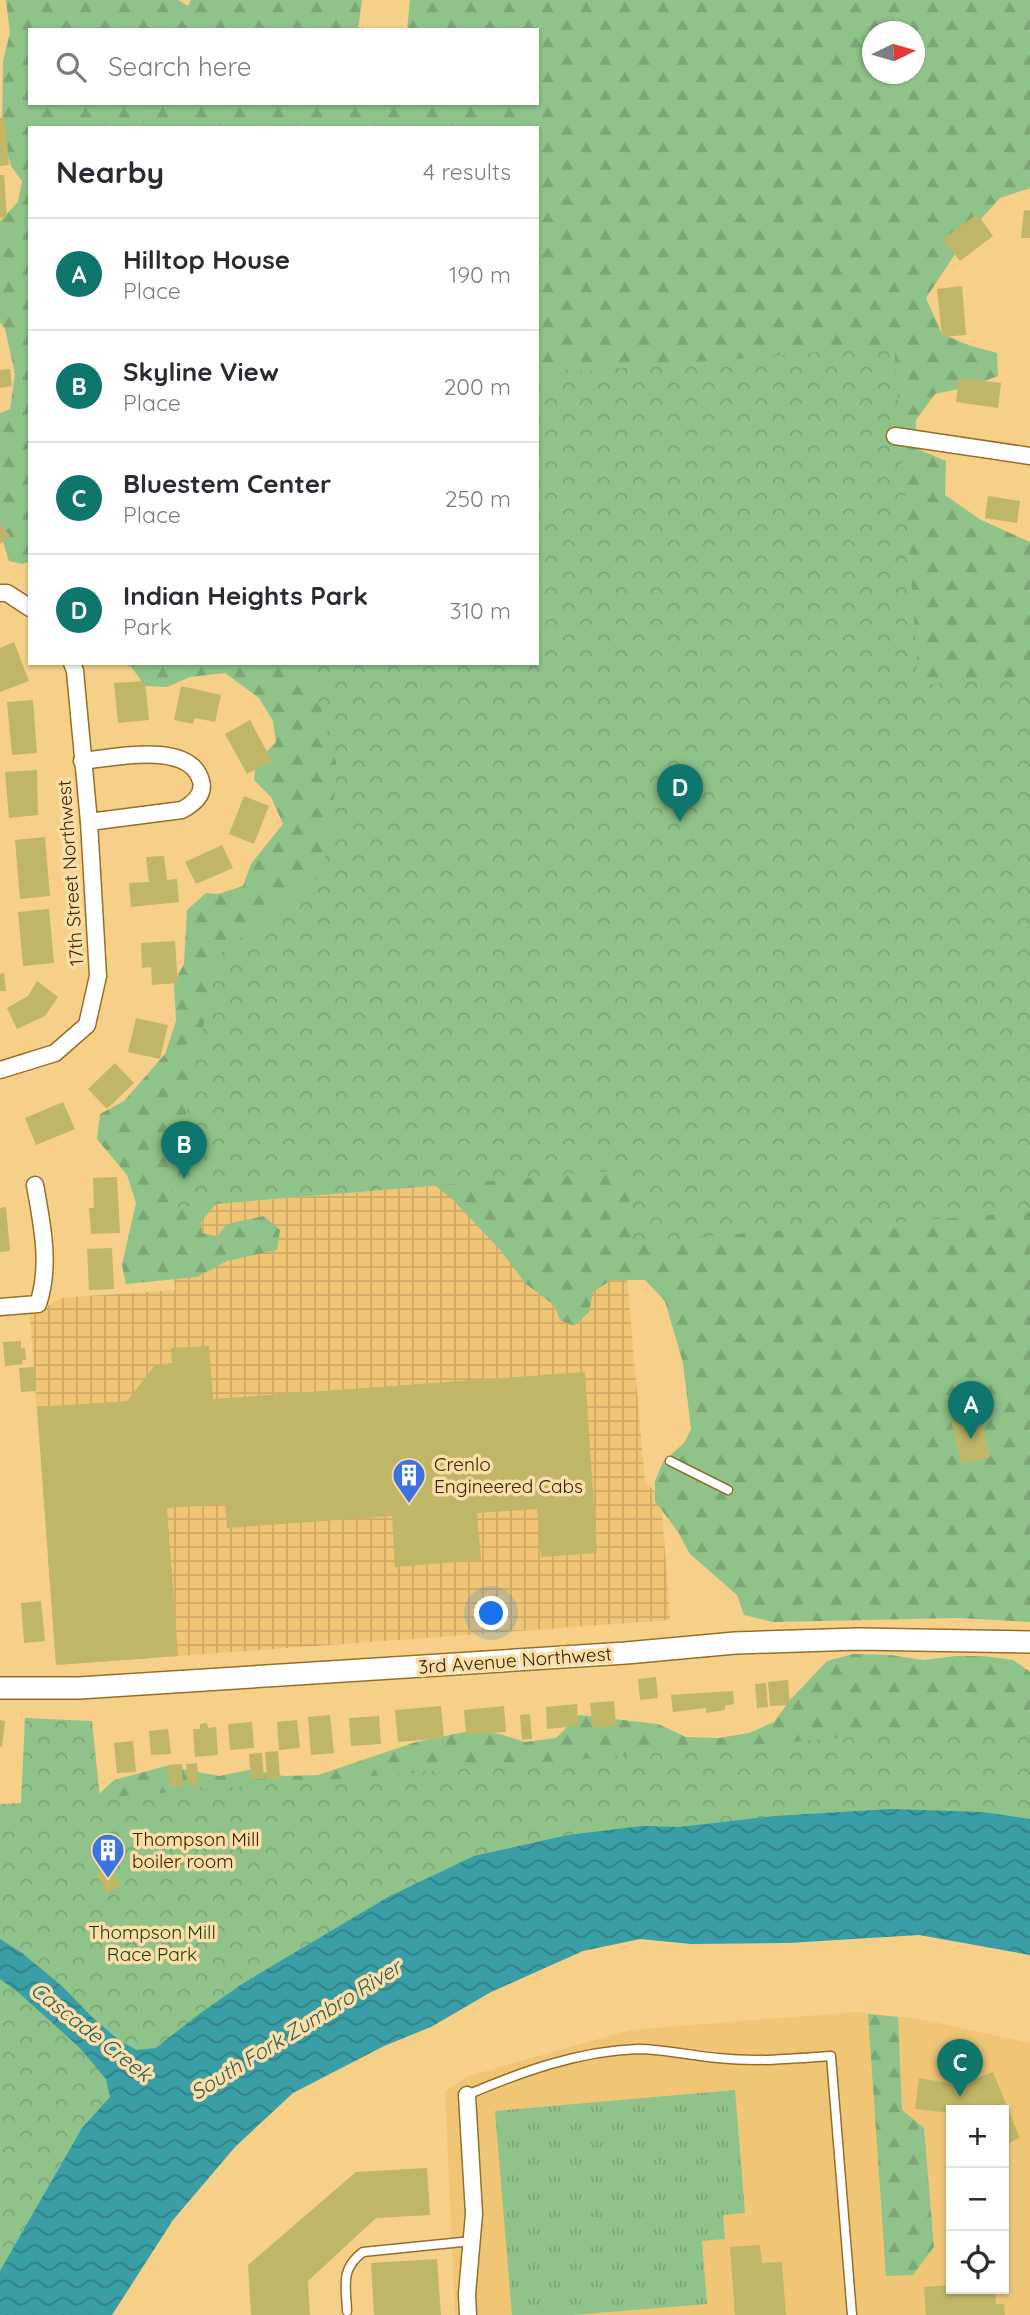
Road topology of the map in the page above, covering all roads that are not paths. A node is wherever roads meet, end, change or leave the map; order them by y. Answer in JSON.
{"nodes":[{"id":1,"x":895,"y":436,"type":"dead end"},
{"id":2,"x":1030,"y":456,"type":"edge"},
{"id":3,"x":4,"y":593,"type":"edge"},
{"id":4,"x":28,"y":607,"type":"edge"},
{"id":5,"x":73,"y":665,"type":"edge"},
{"id":6,"x":82,"y":761,"type":"junction"},
{"id":7,"x":89,"y":822,"type":"junction"},
{"id":8,"x":2,"y":1070,"type":"edge"},
{"id":9,"x":35,"y":1185,"type":"dead end"},
{"id":10,"x":0,"y":1307,"type":"edge"},
{"id":11,"x":670,"y":1461,"type":"dead end"},
{"id":12,"x":728,"y":1490,"type":"dead end"},
{"id":13,"x":1030,"y":1642,"type":"edge"},
{"id":14,"x":0,"y":1688,"type":"edge"},
{"id":15,"x":467,"y":2095,"type":"joint"},
{"id":16,"x":472,"y":2241,"type":"junction"},
{"id":17,"x":347,"y":2311,"type":"dead end"},
{"id":18,"x":468,"y":2315,"type":"edge"},
{"id":19,"x":852,"y":2315,"type":"edge"}],
"edges":[{"from":1,"to":2,"type":"street"},
{"from":3,"to":4,"type":"street"},
{"from":5,"to":6,"type":"street","name":"17th Street Northwest"},
{"from":6,"to":7,"type":"street","name":"17th Street Northwest"},
{"from":6,"to":7,"type":"street"},
{"from":7,"to":8,"type":"street","name":"17th Street Northwest"},
{"from":9,"to":10,"type":"street"},
{"from":11,"to":12,"type":"lane"},
{"from":13,"to":14,"type":"main road","name":"3rd Avenue Northwest"},
{"from":15,"to":16,"type":"street"},
{"from":15,"to":19,"type":"lane"},
{"from":16,"to":17,"type":"lane"},
{"from":16,"to":18,"type":"street"}]}
